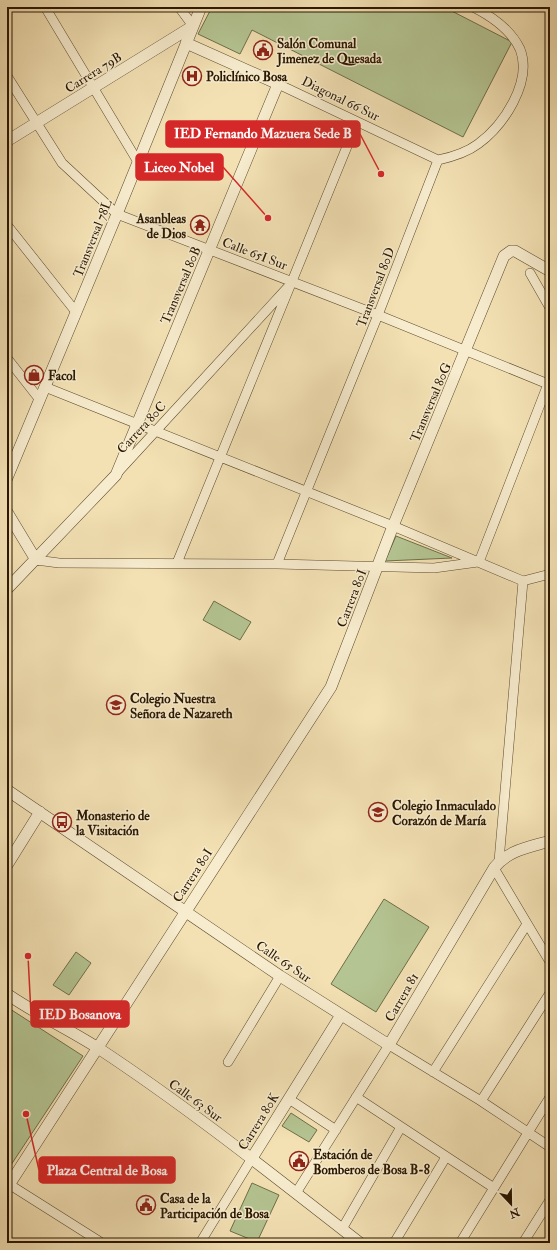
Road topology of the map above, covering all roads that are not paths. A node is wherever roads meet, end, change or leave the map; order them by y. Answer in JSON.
{"nodes":[{"id":1,"x":45,"y":7,"type":"edge"},
{"id":2,"x":179,"y":7,"type":"edge"},
{"id":3,"x":201,"y":7,"type":"edge"},
{"id":4,"x":473,"y":7,"type":"edge"},
{"id":5,"x":485,"y":10,"type":"edge"},
{"id":6,"x":193,"y":26,"type":"junction"},
{"id":7,"x":186,"y":43,"type":"junction"},
{"id":8,"x":7,"y":76,"type":"edge"},
{"id":9,"x":278,"y":84,"type":"junction"},
{"id":10,"x":93,"y":88,"type":"junction"},
{"id":11,"x":357,"y":122,"type":"junction"},
{"id":12,"x":36,"y":123,"type":"junction"},
{"id":13,"x":7,"y":141,"type":"edge"},
{"id":14,"x":438,"y":160,"type":"junction"},
{"id":15,"x":138,"y":162,"type":"junction"},
{"id":16,"x":117,"y":214,"type":"junction"},
{"id":17,"x":7,"y":225,"type":"edge"},
{"id":18,"x":210,"y":250,"type":"junction"},
{"id":19,"x":550,"y":271,"type":"edge"},
{"id":20,"x":530,"y":273,"type":"dead end"},
{"id":21,"x":293,"y":282,"type":"junction"},
{"id":22,"x":550,"y":308,"type":"edge"},
{"id":23,"x":76,"y":312,"type":"junction"},
{"id":24,"x":378,"y":315,"type":"junction"},
{"id":25,"x":466,"y":350,"type":"junction"},
{"id":26,"x":7,"y":358,"type":"edge"},
{"id":27,"x":549,"y":386,"type":"edge"},
{"id":28,"x":45,"y":387,"type":"junction"},
{"id":29,"x":40,"y":400,"type":"junction"},
{"id":30,"x":137,"y":424,"type":"junction"},
{"id":31,"x":156,"y":432,"type":"junction"},
{"id":32,"x":221,"y":458,"type":"junction"},
{"id":33,"x":116,"y":475,"type":"junction"},
{"id":34,"x":7,"y":478,"type":"edge"},
{"id":35,"x":307,"y":492,"type":"junction"},
{"id":36,"x":7,"y":512,"type":"edge"},
{"id":37,"x":393,"y":526,"type":"junction"},
{"id":38,"x":36,"y":560,"type":"junction"},
{"id":39,"x":479,"y":562,"type":"junction"},
{"id":40,"x":177,"y":563,"type":"junction"},
{"id":41,"x":277,"y":564,"type":"junction"},
{"id":42,"x":378,"y":566,"type":"junction"},
{"id":43,"x":550,"y":574,"type":"edge"},
{"id":44,"x":523,"y":581,"type":"junction"},
{"id":45,"x":7,"y":590,"type":"edge"},
{"id":46,"x":7,"y":790,"type":"edge"},
{"id":47,"x":40,"y":812,"type":"junction"},
{"id":48,"x":550,"y":841,"type":"edge"},
{"id":49,"x":496,"y":864,"type":"junction"},
{"id":50,"x":7,"y":865,"type":"edge"},
{"id":51,"x":185,"y":911,"type":"junction"},
{"id":52,"x":527,"y":924,"type":"junction"},
{"id":53,"x":550,"y":962,"type":"edge"},
{"id":54,"x":280,"y":976,"type":"junction"},
{"id":55,"x":550,"y":992,"type":"edge"},
{"id":56,"x":7,"y":994,"type":"edge"},
{"id":57,"x":341,"y":1015,"type":"junction"},
{"id":58,"x":389,"y":1045,"type":"junction"},
{"id":59,"x":97,"y":1048,"type":"junction"},
{"id":60,"x":228,"y":1062,"type":"dead end"},
{"id":61,"x":434,"y":1072,"type":"junction"},
{"id":62,"x":356,"y":1097,"type":"junction"},
{"id":63,"x":550,"y":1097,"type":"edge"},
{"id":64,"x":289,"y":1099,"type":"junction"},
{"id":65,"x":481,"y":1101,"type":"junction"},
{"id":66,"x":402,"y":1127,"type":"junction"},
{"id":67,"x":336,"y":1130,"type":"junction"},
{"id":68,"x":528,"y":1132,"type":"junction"},
{"id":69,"x":550,"y":1147,"type":"edge"},
{"id":70,"x":446,"y":1157,"type":"junction"},
{"id":71,"x":252,"y":1158,"type":"junction"},
{"id":72,"x":8,"y":1185,"type":"edge"},
{"id":73,"x":494,"y":1188,"type":"junction"},
{"id":74,"x":296,"y":1193,"type":"junction"},
{"id":75,"x":550,"y":1200,"type":"edge"},
{"id":76,"x":342,"y":1229,"type":"junction"},
{"id":77,"x":102,"y":1243,"type":"edge"},
{"id":78,"x":200,"y":1243,"type":"edge"},
{"id":79,"x":360,"y":1243,"type":"edge"},
{"id":80,"x":394,"y":1243,"type":"edge"},
{"id":81,"x":460,"y":1243,"type":"edge"},
{"id":82,"x":523,"y":1243,"type":"edge"}],
"edges":[{"from":1,"to":10,"type":"street"},
{"from":2,"to":6,"type":"street"},
{"from":3,"to":6,"type":"street","name":"Transversal 78L"},
{"from":4,"to":5,"type":"street"},
{"from":5,"to":14,"type":"street"},
{"from":6,"to":7,"type":"street","name":"Transversal 78L"},
{"from":6,"to":10,"type":"street","name":"Carrera 79B"},
{"from":7,"to":9,"type":"street","name":"Diagonal 66 Sur"},
{"from":7,"to":15,"type":"street","name":"Transversal 78L"},
{"from":8,"to":12,"type":"street","name":"Calle 65I Sur"},
{"from":9,"to":11,"type":"street","name":"Diagonal 66 Sur"},
{"from":9,"to":18,"type":"street","name":"Transversal 80B"},
{"from":10,"to":12,"type":"street","name":"Carrera 79B"},
{"from":10,"to":15,"type":"street"},
{"from":11,"to":14,"type":"street","name":"Diagonal 66 Sur"},
{"from":11,"to":21,"type":"street"},
{"from":12,"to":13,"type":"street","name":"Carrera 79B"},
{"from":12,"to":16,"type":"street","name":"Calle 65I Sur"},
{"from":14,"to":24,"type":"street","name":"Transversal 80D"},
{"from":15,"to":16,"type":"street","name":"Transversal 78L"},
{"from":16,"to":18,"type":"street","name":"Calle 65I Sur"},
{"from":16,"to":23,"type":"street","name":"Transversal 78L"},
{"from":17,"to":23,"type":"street"},
{"from":18,"to":21,"type":"street","name":"Calle 65I Sur"},
{"from":18,"to":30,"type":"street","name":"Transversal 80B"},
{"from":19,"to":25,"type":"street","name":"Transversal 80G"},
{"from":20,"to":22,"type":"street"},
{"from":21,"to":24,"type":"street","name":"Calle 65I Sur"},
{"from":21,"to":31,"type":"street","name":"Carrera 80C"},
{"from":21,"to":32,"type":"street"},
{"from":23,"to":28,"type":"street","name":"Transversal 78L"},
{"from":24,"to":25,"type":"street","name":"Calle 65I Sur"},
{"from":24,"to":35,"type":"street","name":"Transversal 80D"},
{"from":25,"to":27,"type":"street","name":"Calle 65I Sur"},
{"from":25,"to":37,"type":"street","name":"Transversal 80G"},
{"from":26,"to":29,"type":"street"},
{"from":27,"to":39,"type":"street"},
{"from":28,"to":29,"type":"street","name":"Transversal 78L"},
{"from":28,"to":30,"type":"street"},
{"from":29,"to":34,"type":"street","name":"Transversal 78L"},
{"from":30,"to":31,"type":"street"},
{"from":30,"to":33,"type":"street","name":"Transversal 80B"},
{"from":31,"to":32,"type":"street"},
{"from":31,"to":33,"type":"street","name":"Carrera 80C"},
{"from":32,"to":35,"type":"street"},
{"from":32,"to":40,"type":"street"},
{"from":33,"to":38,"type":"street","name":"Carrera 80C"},
{"from":35,"to":37,"type":"street"},
{"from":35,"to":41,"type":"street","name":"Transversal 80D"},
{"from":36,"to":38,"type":"street"},
{"from":37,"to":39,"type":"street"},
{"from":37,"to":42,"type":"street","name":"Transversal 80G"},
{"from":38,"to":40,"type":"street"},
{"from":38,"to":45,"type":"street","name":"Carrera 80C"},
{"from":39,"to":42,"type":"street"},
{"from":39,"to":44,"type":"street"},
{"from":40,"to":41,"type":"street"},
{"from":41,"to":42,"type":"street"},
{"from":42,"to":51,"type":"street","name":"Carrera 80I"},
{"from":43,"to":44,"type":"street"},
{"from":44,"to":49,"type":"street"},
{"from":46,"to":47,"type":"street","name":"Calle 65 Sur"},
{"from":47,"to":50,"type":"street"},
{"from":47,"to":51,"type":"street","name":"Calle 65 Sur"},
{"from":48,"to":49,"type":"street"},
{"from":49,"to":52,"type":"street"},
{"from":49,"to":58,"type":"street","name":"Carrera 81"},
{"from":51,"to":54,"type":"street","name":"Calle 65 Sur"},
{"from":51,"to":59,"type":"street","name":"Carrera 80I"},
{"from":52,"to":53,"type":"street"},
{"from":52,"to":61,"type":"street"},
{"from":54,"to":57,"type":"street","name":"Calle 65 Sur"},
{"from":54,"to":60,"type":"street"},
{"from":55,"to":65,"type":"street"},
{"from":56,"to":59,"type":"street","name":"Calle 63 Sur"},
{"from":57,"to":58,"type":"street","name":"Calle 65 Sur"},
{"from":57,"to":64,"type":"street","name":"Carrera 80K"},
{"from":58,"to":61,"type":"street","name":"Calle 65 Sur"},
{"from":58,"to":62,"type":"street","name":"Carrera 81"},
{"from":59,"to":71,"type":"street","name":"Calle 63 Sur"},
{"from":59,"to":72,"type":"street","name":"Carrera 80I"},
{"from":61,"to":65,"type":"street","name":"Calle 65 Sur"},
{"from":62,"to":66,"type":"street"},
{"from":62,"to":67,"type":"street","name":"Carrera 81"},
{"from":63,"to":68,"type":"street"},
{"from":64,"to":67,"type":"street"},
{"from":64,"to":71,"type":"street","name":"Carrera 80K"},
{"from":65,"to":68,"type":"street","name":"Calle 65 Sur"},
{"from":66,"to":70,"type":"street"},
{"from":66,"to":76,"type":"street"},
{"from":67,"to":74,"type":"street","name":"Carrera 81"},
{"from":68,"to":69,"type":"street","name":"Calle 65 Sur"},
{"from":68,"to":73,"type":"street"},
{"from":70,"to":73,"type":"street"},
{"from":70,"to":80,"type":"street"},
{"from":71,"to":74,"type":"street","name":"Calle 63 Sur"},
{"from":71,"to":78,"type":"street","name":"Carrera 80K"},
{"from":72,"to":77,"type":"street"},
{"from":73,"to":81,"type":"street"},
{"from":74,"to":76,"type":"street","name":"Calle 63 Sur"},
{"from":75,"to":82,"type":"street"},
{"from":76,"to":79,"type":"street","name":"Calle 63 Sur"}]}
